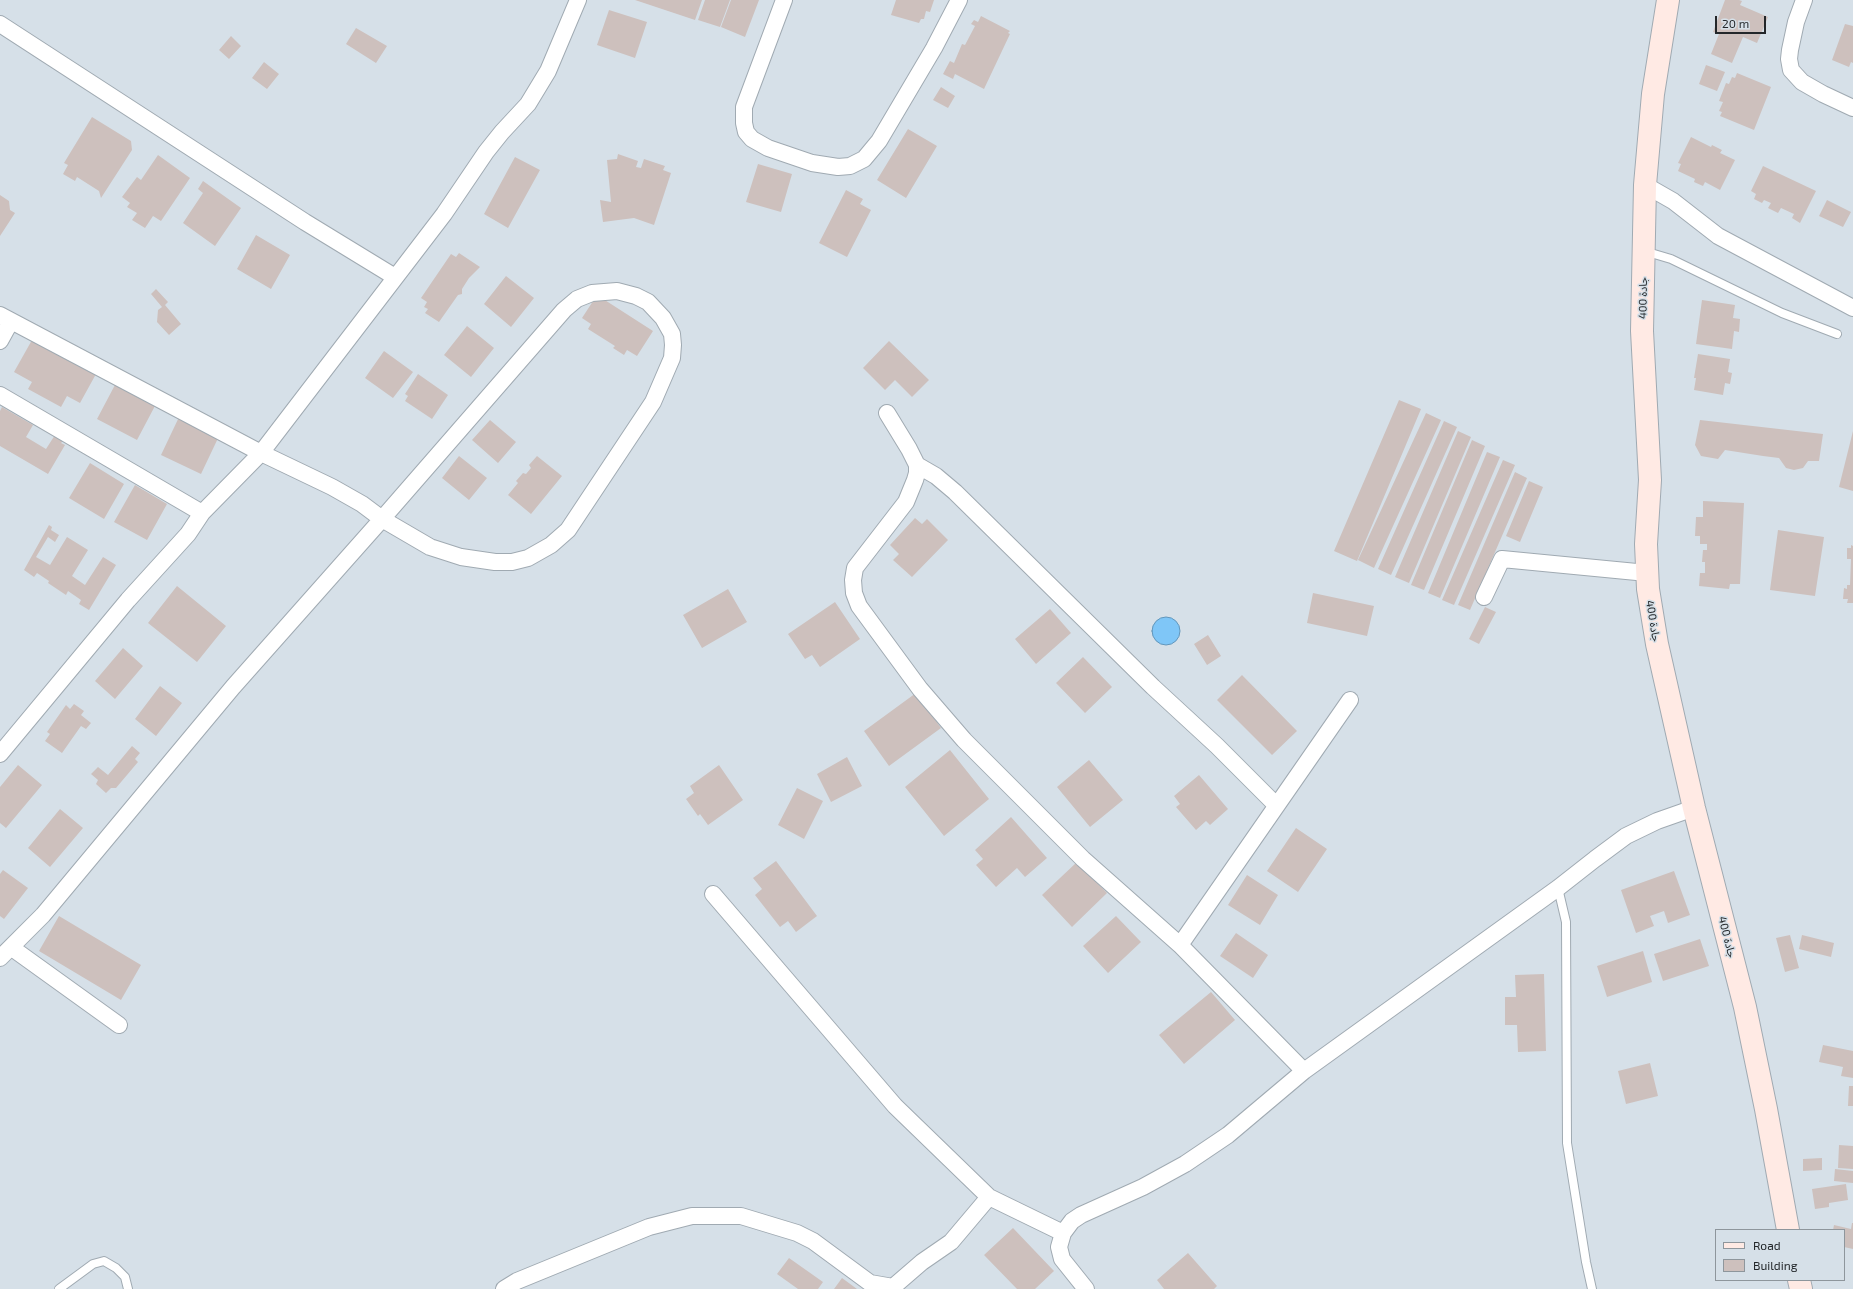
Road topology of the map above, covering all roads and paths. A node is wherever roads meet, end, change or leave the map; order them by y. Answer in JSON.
{"nodes":[{"id":1,"x":578,"y":0,"type":"edge"},
{"id":2,"x":784,"y":0,"type":"edge"},
{"id":3,"x":959,"y":0,"type":"edge"},
{"id":4,"x":1668,"y":0,"type":"edge"},
{"id":5,"x":1804,"y":0,"type":"edge"},
{"id":6,"x":0,"y":24,"type":"edge"},
{"id":7,"x":1853,"y":108,"type":"edge"},
{"id":8,"x":1645,"y":185,"type":"junction"},
{"id":9,"x":1644,"y":251,"type":"junction"},
{"id":10,"x":395,"y":277,"type":"junction"},
{"id":11,"x":1853,"y":308,"type":"edge"},
{"id":12,"x":5,"y":318,"type":"edge"},
{"id":13,"x":1837,"y":334,"type":"dead end"},
{"id":14,"x":0,"y":341,"type":"edge"},
{"id":15,"x":0,"y":396,"type":"edge"},
{"id":16,"x":887,"y":413,"type":"dead end"},
{"id":17,"x":261,"y":453,"type":"junction"},
{"id":18,"x":916,"y":465,"type":"junction"},
{"id":19,"x":202,"y":513,"type":"junction"},
{"id":20,"x":382,"y":519,"type":"junction"},
{"id":21,"x":1647,"y":573,"type":"junction"},
{"id":22,"x":1484,"y":597,"type":"dead end"},
{"id":23,"x":1350,"y":700,"type":"dead end"},
{"id":24,"x":0,"y":753,"type":"edge"},
{"id":25,"x":1276,"y":805,"type":"junction"},
{"id":26,"x":1694,"y":808,"type":"junction"},
{"id":27,"x":1558,"y":888,"type":"junction"},
{"id":28,"x":713,"y":894,"type":"dead end"},
{"id":29,"x":1180,"y":945,"type":"junction"},
{"id":30,"x":3,"y":954,"type":"edge"},
{"id":31,"x":119,"y":1025,"type":"dead end"},
{"id":32,"x":1304,"y":1070,"type":"junction"},
{"id":33,"x":989,"y":1197,"type":"junction"},
{"id":34,"x":1788,"y":1229,"type":"edge"},
{"id":35,"x":1064,"y":1233,"type":"junction"},
{"id":36,"x":59,"y":1289,"type":"edge"},
{"id":37,"x":128,"y":1289,"type":"edge"},
{"id":38,"x":504,"y":1289,"type":"edge"},
{"id":39,"x":1086,"y":1289,"type":"edge"},
{"id":40,"x":1592,"y":1289,"type":"edge"}],
"edges":[{"from":1,"to":10,"type":"street"},
{"from":2,"to":3,"type":"street"},
{"from":4,"to":8,"type":"main road","name":"جادة 400"},
{"from":5,"to":7,"type":"street"},
{"from":6,"to":10,"type":"street"},
{"from":8,"to":9,"type":"main road","name":"جادة 400"},
{"from":8,"to":11,"type":"street"},
{"from":9,"to":13,"type":"lane"},
{"from":9,"to":21,"type":"main road","name":"جادة 400"},
{"from":10,"to":17,"type":"street"},
{"from":12,"to":14,"type":"street"},
{"from":12,"to":17,"type":"street"},
{"from":15,"to":19,"type":"street"},
{"from":16,"to":18,"type":"street"},
{"from":17,"to":19,"type":"street"},
{"from":17,"to":20,"type":"street"},
{"from":18,"to":25,"type":"street"},
{"from":18,"to":29,"type":"street"},
{"from":19,"to":24,"type":"street"},
{"from":20,"to":20,"type":"street"},
{"from":20,"to":30,"type":"street"},
{"from":21,"to":22,"type":"street"},
{"from":21,"to":26,"type":"main road","name":"جادة 400"},
{"from":23,"to":25,"type":"street"},
{"from":25,"to":29,"type":"street"},
{"from":26,"to":27,"type":"street"},
{"from":26,"to":34,"type":"main road","name":"جادة 400"},
{"from":27,"to":32,"type":"street"},
{"from":27,"to":40,"type":"lane"},
{"from":28,"to":33,"type":"street"},
{"from":29,"to":32,"type":"street"},
{"from":30,"to":31,"type":"street"},
{"from":32,"to":35,"type":"street"},
{"from":33,"to":35,"type":"street"},
{"from":33,"to":38,"type":"street"},
{"from":35,"to":39,"type":"street"},
{"from":36,"to":37,"type":"lane"}]}
